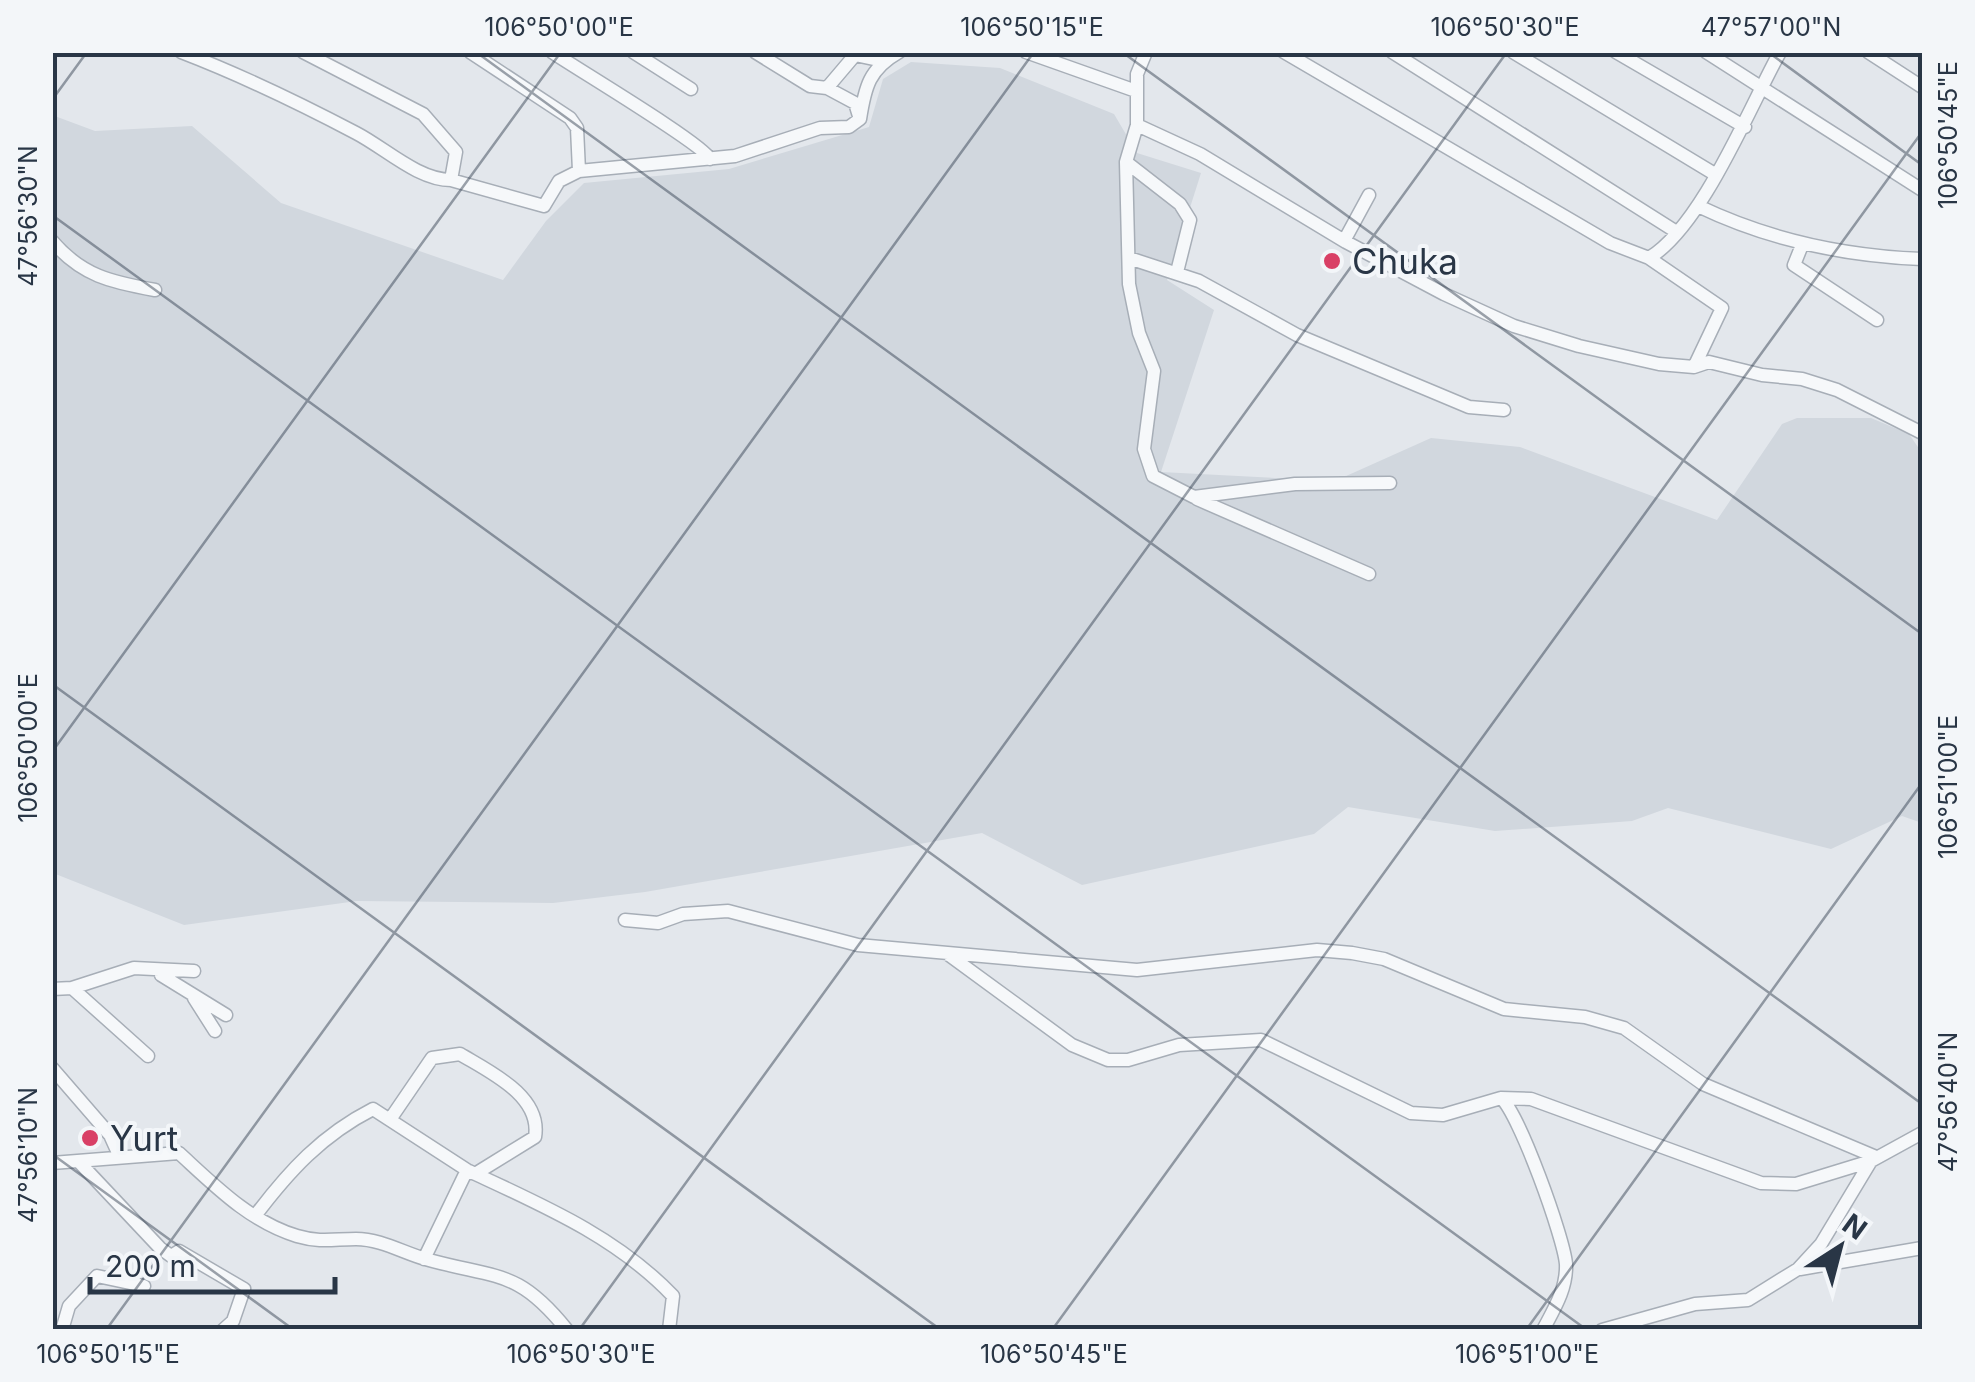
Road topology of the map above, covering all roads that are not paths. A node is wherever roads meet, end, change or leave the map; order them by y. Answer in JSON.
{"nodes":[{"id":1,"x":181,"y":52,"type":"edge"},
{"id":2,"x":304,"y":52,"type":"edge"},
{"id":3,"x":470,"y":52,"type":"edge"},
{"id":4,"x":552,"y":52,"type":"edge"},
{"id":5,"x":634,"y":52,"type":"edge"},
{"id":6,"x":755,"y":52,"type":"edge"},
{"id":7,"x":899,"y":52,"type":"edge"},
{"id":8,"x":1026,"y":52,"type":"edge"},
{"id":9,"x":1146,"y":52,"type":"edge"},
{"id":10,"x":1284,"y":52,"type":"edge"},
{"id":11,"x":1392,"y":52,"type":"edge"},
{"id":12,"x":1513,"y":52,"type":"edge"},
{"id":13,"x":1616,"y":52,"type":"edge"},
{"id":14,"x":1706,"y":52,"type":"edge"},
{"id":15,"x":1780,"y":52,"type":"edge"},
{"id":16,"x":1868,"y":52,"type":"edge"},
{"id":17,"x":883,"y":61,"type":"junction"},
{"id":18,"x":1762,"y":84,"type":"junction"},
{"id":19,"x":1922,"y":87,"type":"edge"},
{"id":20,"x":827,"y":88,"type":"junction"},
{"id":21,"x":691,"y":89,"type":"dead end"},
{"id":22,"x":1136,"y":91,"type":"junction"},
{"id":23,"x":860,"y":119,"type":"junction"},
{"id":24,"x":1138,"y":125,"type":"junction"},
{"id":25,"x":1745,"y":127,"type":"junction"},
{"id":26,"x":710,"y":159,"type":"junction"},
{"id":27,"x":1126,"y":162,"type":"junction"},
{"id":28,"x":579,"y":170,"type":"junction"},
{"id":29,"x":1714,"y":174,"type":"junction"},
{"id":30,"x":452,"y":180,"type":"junction"},
{"id":31,"x":1922,"y":190,"type":"edge"},
{"id":32,"x":1368,"y":195,"type":"dead end"},
{"id":33,"x":1698,"y":206,"type":"junction"},
{"id":34,"x":1675,"y":231,"type":"junction"},
{"id":35,"x":52,"y":241,"type":"edge"},
{"id":36,"x":1344,"y":241,"type":"junction"},
{"id":37,"x":1802,"y":245,"type":"junction"},
{"id":38,"x":1128,"y":258,"type":"junction"},
{"id":39,"x":1649,"y":258,"type":"junction"},
{"id":40,"x":1922,"y":260,"type":"edge"},
{"id":41,"x":1176,"y":272,"type":"junction"},
{"id":42,"x":154,"y":290,"type":"dead end"},
{"id":43,"x":1877,"y":320,"type":"dead end"},
{"id":44,"x":1694,"y":367,"type":"junction"},
{"id":45,"x":1504,"y":410,"type":"dead end"},
{"id":46,"x":1922,"y":433,"type":"edge"},
{"id":47,"x":1390,"y":483,"type":"dead end"},
{"id":48,"x":1167,"y":488,"type":"dead end"},
{"id":49,"x":1194,"y":497,"type":"junction"},
{"id":50,"x":1369,"y":574,"type":"dead end"},
{"id":51,"x":625,"y":920,"type":"dead end"},
{"id":52,"x":943,"y":951,"type":"junction"},
{"id":53,"x":194,"y":971,"type":"dead end"},
{"id":54,"x":154,"y":972,"type":"junction"},
{"id":55,"x":52,"y":988,"type":"edge"},
{"id":56,"x":72,"y":988,"type":"junction"},
{"id":57,"x":190,"y":992,"type":"junction"},
{"id":58,"x":226,"y":1015,"type":"dead end"},
{"id":59,"x":215,"y":1032,"type":"dead end"},
{"id":60,"x":148,"y":1056,"type":"dead end"},
{"id":61,"x":52,"y":1068,"type":"edge"},
{"id":62,"x":1502,"y":1098,"type":"junction"},
{"id":63,"x":391,"y":1118,"type":"junction"},
{"id":64,"x":1922,"y":1134,"type":"edge"},
{"id":65,"x":119,"y":1155,"type":"junction"},
{"id":66,"x":1874,"y":1159,"type":"junction"},
{"id":67,"x":80,"y":1163,"type":"junction"},
{"id":68,"x":53,"y":1164,"type":"edge"},
{"id":69,"x":471,"y":1172,"type":"junction"},
{"id":70,"x":255,"y":1216,"type":"junction"},
{"id":71,"x":1922,"y":1248,"type":"edge"},
{"id":72,"x":424,"y":1258,"type":"junction"},
{"id":73,"x":1798,"y":1269,"type":"junction"},
{"id":74,"x":144,"y":1286,"type":"dead end"},
{"id":75,"x":62,"y":1330,"type":"edge"},
{"id":76,"x":223,"y":1330,"type":"edge"},
{"id":77,"x":567,"y":1330,"type":"edge"},
{"id":78,"x":669,"y":1330,"type":"edge"},
{"id":79,"x":1542,"y":1330,"type":"edge"},
{"id":80,"x":1602,"y":1330,"type":"edge"}],
"edges":[{"from":1,"to":30,"type":"street"},
{"from":2,"to":30,"type":"street"},
{"from":3,"to":28,"type":"street"},
{"from":4,"to":26,"type":"street"},
{"from":5,"to":21,"type":"street"},
{"from":6,"to":20,"type":"street"},
{"from":7,"to":17,"type":"street"},
{"from":8,"to":22,"type":"street"},
{"from":9,"to":22,"type":"street"},
{"from":10,"to":39,"type":"street"},
{"from":11,"to":34,"type":"street"},
{"from":12,"to":29,"type":"street"},
{"from":13,"to":25,"type":"street"},
{"from":14,"to":18,"type":"street"},
{"from":15,"to":18,"type":"street"},
{"from":16,"to":19,"type":"street"},
{"from":17,"to":20,"type":"street"},
{"from":17,"to":23,"type":"street"},
{"from":18,"to":25,"type":"street"},
{"from":18,"to":31,"type":"street"},
{"from":20,"to":23,"type":"street"},
{"from":22,"to":24,"type":"street"},
{"from":23,"to":26,"type":"street"},
{"from":24,"to":27,"type":"street"},
{"from":24,"to":36,"type":"street"},
{"from":25,"to":29,"type":"street"},
{"from":26,"to":28,"type":"street"},
{"from":27,"to":38,"type":"street"},
{"from":27,"to":41,"type":"street"},
{"from":28,"to":30,"type":"street"},
{"from":29,"to":33,"type":"street"},
{"from":32,"to":36,"type":"street"},
{"from":33,"to":34,"type":"street"},
{"from":33,"to":37,"type":"street"},
{"from":34,"to":39,"type":"street"},
{"from":35,"to":42,"type":"street"},
{"from":36,"to":44,"type":"street"},
{"from":37,"to":40,"type":"street"},
{"from":37,"to":43,"type":"street"},
{"from":38,"to":41,"type":"street"},
{"from":38,"to":49,"type":"street"},
{"from":39,"to":44,"type":"street"},
{"from":41,"to":45,"type":"street"},
{"from":44,"to":46,"type":"street"},
{"from":47,"to":49,"type":"street"},
{"from":48,"to":49,"type":"street"},
{"from":49,"to":50,"type":"street"},
{"from":51,"to":52,"type":"street"},
{"from":52,"to":62,"type":"street"},
{"from":52,"to":66,"type":"street"},
{"from":53,"to":54,"type":"street"},
{"from":54,"to":56,"type":"street"},
{"from":54,"to":57,"type":"street"},
{"from":55,"to":56,"type":"street"},
{"from":56,"to":60,"type":"street"},
{"from":57,"to":58,"type":"street"},
{"from":57,"to":59,"type":"street"},
{"from":61,"to":65,"type":"street"},
{"from":62,"to":66,"type":"street"},
{"from":62,"to":79,"type":"street"},
{"from":63,"to":69,"type":"street"},
{"from":63,"to":69,"type":"street"},
{"from":63,"to":70,"type":"street"},
{"from":64,"to":66,"type":"street"},
{"from":65,"to":67,"type":"street"},
{"from":65,"to":70,"type":"street"},
{"from":66,"to":73,"type":"street"},
{"from":67,"to":68,"type":"street"},
{"from":67,"to":76,"type":"street"},
{"from":69,"to":72,"type":"street"},
{"from":69,"to":78,"type":"street"},
{"from":70,"to":72,"type":"street"},
{"from":71,"to":73,"type":"street"},
{"from":72,"to":77,"type":"street"},
{"from":73,"to":80,"type":"street"},
{"from":74,"to":75,"type":"street"}]}
